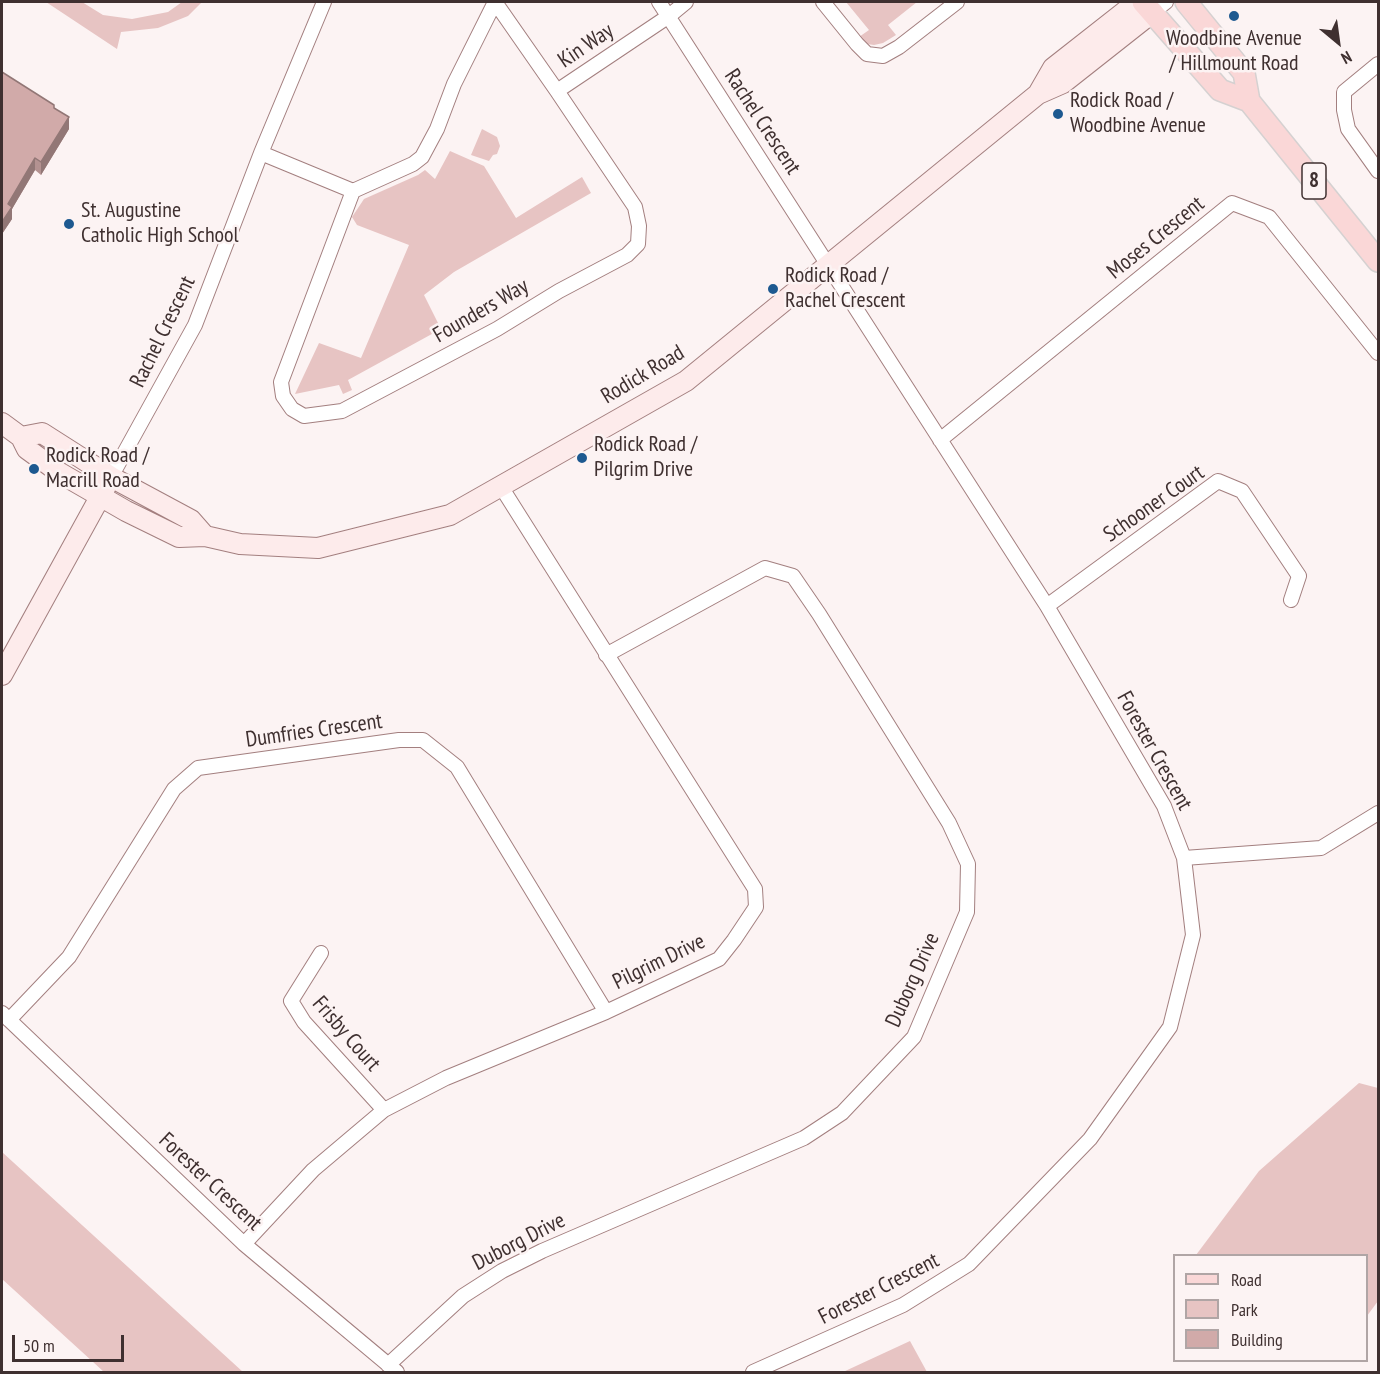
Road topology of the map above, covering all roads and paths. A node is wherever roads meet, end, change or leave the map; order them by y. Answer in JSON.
{"nodes":[{"id":1,"x":324,"y":2,"type":"edge"},
{"id":2,"x":495,"y":2,"type":"edge"},
{"id":3,"x":659,"y":2,"type":"edge"},
{"id":4,"x":686,"y":2,"type":"edge"},
{"id":5,"x":823,"y":2,"type":"edge"},
{"id":6,"x":957,"y":2,"type":"edge"},
{"id":7,"x":1186,"y":2,"type":"edge"},
{"id":8,"x":1150,"y":4,"type":"edge"},
{"id":9,"x":669,"y":16,"type":"junction"},
{"id":10,"x":1378,"y":64,"type":"edge"},
{"id":11,"x":557,"y":91,"type":"junction"},
{"id":12,"x":1249,"y":101,"type":"junction"},
{"id":13,"x":261,"y":153,"type":"junction"},
{"id":14,"x":1378,"y":171,"type":"edge"},
{"id":15,"x":353,"y":191,"type":"junction"},
{"id":16,"x":1378,"y":261,"type":"edge"},
{"id":17,"x":830,"y":266,"type":"junction"},
{"id":18,"x":1378,"y":353,"type":"edge"},
{"id":19,"x":2,"y":423,"type":"edge"},
{"id":20,"x":21,"y":437,"type":"junction"},
{"id":21,"x":940,"y":440,"type":"junction"},
{"id":22,"x":111,"y":477,"type":"junction"},
{"id":23,"x":500,"y":485,"type":"junction"},
{"id":24,"x":100,"y":496,"type":"junction"},
{"id":25,"x":205,"y":536,"type":"junction"},
{"id":26,"x":1291,"y":600,"type":"dead end"},
{"id":27,"x":1047,"y":606,"type":"junction"},
{"id":28,"x":606,"y":655,"type":"junction"},
{"id":29,"x":2,"y":675,"type":"edge"},
{"id":30,"x":1378,"y":813,"type":"edge"},
{"id":31,"x":1184,"y":858,"type":"junction"},
{"id":32,"x":321,"y":953,"type":"dead end"},
{"id":33,"x":606,"y":1012,"type":"junction"},
{"id":34,"x":5,"y":1017,"type":"edge"},
{"id":35,"x":384,"y":1110,"type":"junction"},
{"id":36,"x":244,"y":1244,"type":"junction"},
{"id":37,"x":392,"y":1369,"type":"edge"},
{"id":38,"x":753,"y":1372,"type":"edge"}],
"edges":[{"from":1,"to":13,"type":"street","name":"Rachel Crescent"},
{"from":2,"to":11,"type":"street","name":"Founders Way"},
{"from":2,"to":15,"type":"street","name":"Founders Way"},
{"from":3,"to":9,"type":"street","name":"Rachel Crescent"},
{"from":4,"to":9,"type":"street","name":"Kin Way"},
{"from":5,"to":6,"type":"street"},
{"from":7,"to":12,"type":"main road","number":"8"},
{"from":8,"to":12,"type":"main road"},
{"from":8,"to":17,"type":"main road","name":"Rodick Road"},
{"from":9,"to":11,"type":"street","name":"Kin Way"},
{"from":9,"to":17,"type":"street","name":"Rachel Crescent"},
{"from":10,"to":14,"type":"street"},
{"from":11,"to":15,"type":"street","name":"Founders Way"},
{"from":12,"to":16,"type":"main road","number":"8"},
{"from":13,"to":15,"type":"street"},
{"from":13,"to":22,"type":"street","name":"Rachel Crescent"},
{"from":17,"to":21,"type":"street","name":"Forester Crescent"},
{"from":17,"to":23,"type":"main road","name":"Rodick Road"},
{"from":18,"to":21,"type":"street","name":"Moses Crescent"},
{"from":19,"to":20,"type":"main road","name":"Rodick Road"},
{"from":20,"to":22,"type":"main road","name":"Rodick Road"},
{"from":20,"to":24,"type":"main road","name":"Rodick Road"},
{"from":21,"to":27,"type":"street","name":"Forester Crescent"},
{"from":22,"to":24,"type":"main road"},
{"from":22,"to":25,"type":"main road","name":"Rodick Road"},
{"from":23,"to":25,"type":"main road","name":"Rodick Road"},
{"from":23,"to":28,"type":"street","name":"Pilgrim Drive"},
{"from":24,"to":25,"type":"main road","name":"Rodick Road"},
{"from":24,"to":29,"type":"main road"},
{"from":26,"to":27,"type":"street","name":"Schooner Court"},
{"from":27,"to":31,"type":"street","name":"Forester Crescent"},
{"from":28,"to":33,"type":"street","name":"Pilgrim Drive"},
{"from":28,"to":37,"type":"street","name":"Duborg Drive"},
{"from":30,"to":31,"type":"street"},
{"from":31,"to":38,"type":"street","name":"Forester Crescent"},
{"from":32,"to":35,"type":"street","name":"Frisby Court"},
{"from":33,"to":34,"type":"street","name":"Dumfries Crescent"},
{"from":33,"to":35,"type":"street","name":"Pilgrim Drive"},
{"from":34,"to":36,"type":"street","name":"Forester Crescent"},
{"from":35,"to":36,"type":"street","name":"Pilgrim Drive"},
{"from":36,"to":37,"type":"street","name":"Forester Crescent"}]}
